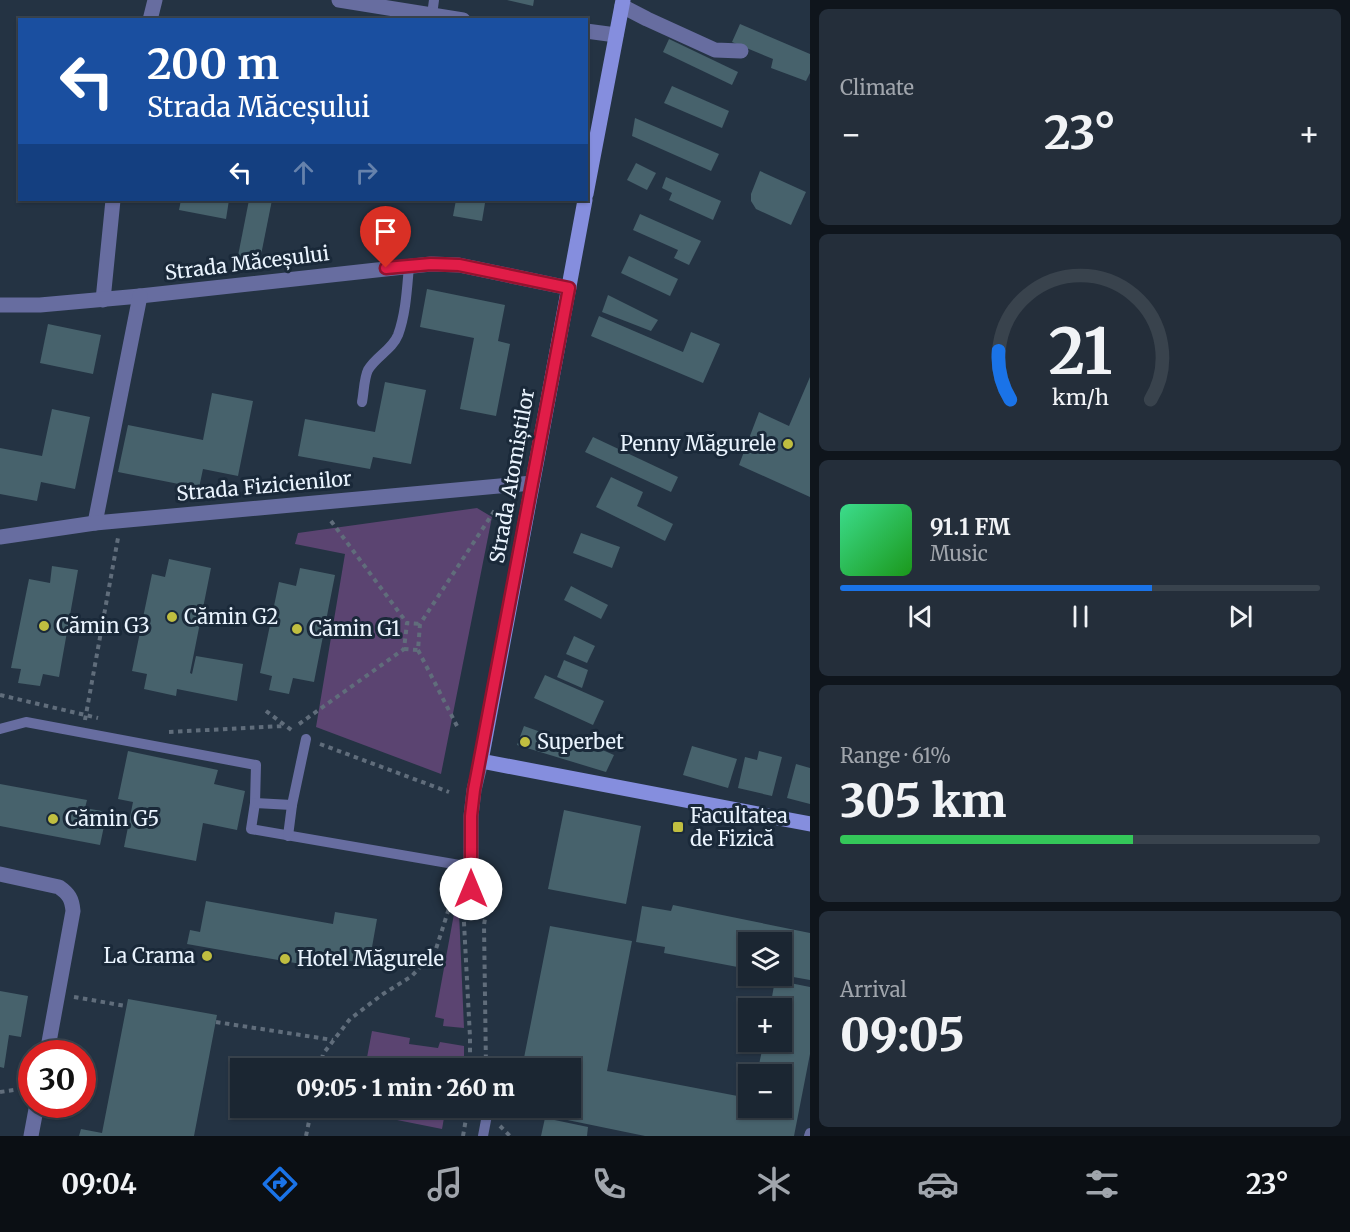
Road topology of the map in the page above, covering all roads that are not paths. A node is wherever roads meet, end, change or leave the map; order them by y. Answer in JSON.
{"nodes":[{"id":1,"x":154,"y":0,"type":"edge"},
{"id":2,"x":339,"y":0,"type":"edge"},
{"id":3,"x":623,"y":3,"type":"edge"},
{"id":4,"x":433,"y":7,"type":"edge"},
{"id":5,"x":150,"y":18,"type":"edge"},
{"id":6,"x":458,"y":18,"type":"edge"},
{"id":7,"x":588,"y":31,"type":"edge"},
{"id":8,"x":616,"y":35,"type":"junction"},
{"id":9,"x":741,"y":51,"type":"dead end"},
{"id":10,"x":588,"y":183,"type":"edge"},
{"id":11,"x":113,"y":201,"type":"edge"},
{"id":12,"x":585,"y":201,"type":"edge"},
{"id":13,"x":409,"y":266,"type":"junction"},
{"id":14,"x":569,"y":288,"type":"junction"},
{"id":15,"x":140,"y":296,"type":"junction"},
{"id":16,"x":103,"y":300,"type":"junction"},
{"id":17,"x":0,"y":305,"type":"edge"},
{"id":18,"x":362,"y":402,"type":"dead end"},
{"id":19,"x":532,"y":483,"type":"junction"},
{"id":20,"x":95,"y":523,"type":"junction"},
{"id":21,"x":0,"y":537,"type":"edge"},
{"id":22,"x":0,"y":729,"type":"edge"},
{"id":23,"x":306,"y":739,"type":"road end"},
{"id":24,"x":481,"y":761,"type":"junction"},
{"id":25,"x":255,"y":803,"type":"junction"},
{"id":26,"x":292,"y":805,"type":"junction"},
{"id":27,"x":810,"y":824,"type":"edge"},
{"id":28,"x":288,"y":836,"type":"junction"},
{"id":29,"x":471,"y":867,"type":"junction"},
{"id":30,"x":0,"y":874,"type":"edge"},
{"id":31,"x":471,"y":889,"type":"dead end"},
{"id":32,"x":49,"y":1040,"type":"edge"},
{"id":33,"x":34,"y":1118,"type":"edge"},
{"id":34,"x":486,"y":1118,"type":"edge"},
{"id":35,"x":31,"y":1136,"type":"edge"},
{"id":36,"x":483,"y":1136,"type":"edge"}],
"edges":[{"from":1,"to":5,"type":"street"},
{"from":2,"to":4,"type":"street"},
{"from":3,"to":8,"type":"main road"},
{"from":3,"to":9,"type":"street"},
{"from":4,"to":6,"type":"street"},
{"from":7,"to":8,"type":"street"},
{"from":8,"to":10,"type":"main road"},
{"from":11,"to":16,"type":"street"},
{"from":12,"to":14,"type":"main road","name":"Strada Atomiștilor"},
{"from":13,"to":14,"type":"street","name":"Strada Măceșului"},
{"from":13,"to":15,"type":"street","name":"Strada Măceșului"},
{"from":13,"to":18,"type":"lane"},
{"from":14,"to":19,"type":"main road","name":"Strada Atomiștilor"},
{"from":15,"to":16,"type":"street","name":"Strada Măceșului"},
{"from":15,"to":20,"type":"street"},
{"from":16,"to":17,"type":"street","name":"Strada Măceșului"},
{"from":19,"to":20,"type":"street","name":"Strada Fizicienilor"},
{"from":19,"to":24,"type":"main road","name":"Strada Atomiștilor"},
{"from":20,"to":21,"type":"street","name":"Strada Fizicienilor"},
{"from":22,"to":25,"type":"lane"},
{"from":23,"to":26,"type":"lane"},
{"from":24,"to":27,"type":"main road"},
{"from":24,"to":29,"type":"street","name":"Strada Atomiștilor"},
{"from":25,"to":26,"type":"lane"},
{"from":25,"to":28,"type":"lane"},
{"from":26,"to":28,"type":"lane"},
{"from":28,"to":29,"type":"lane"},
{"from":29,"to":31,"type":"street","name":"Strada Atomiștilor"},
{"from":30,"to":32,"type":"street"},
{"from":33,"to":35,"type":"street"},
{"from":34,"to":36,"type":"lane"}]}
